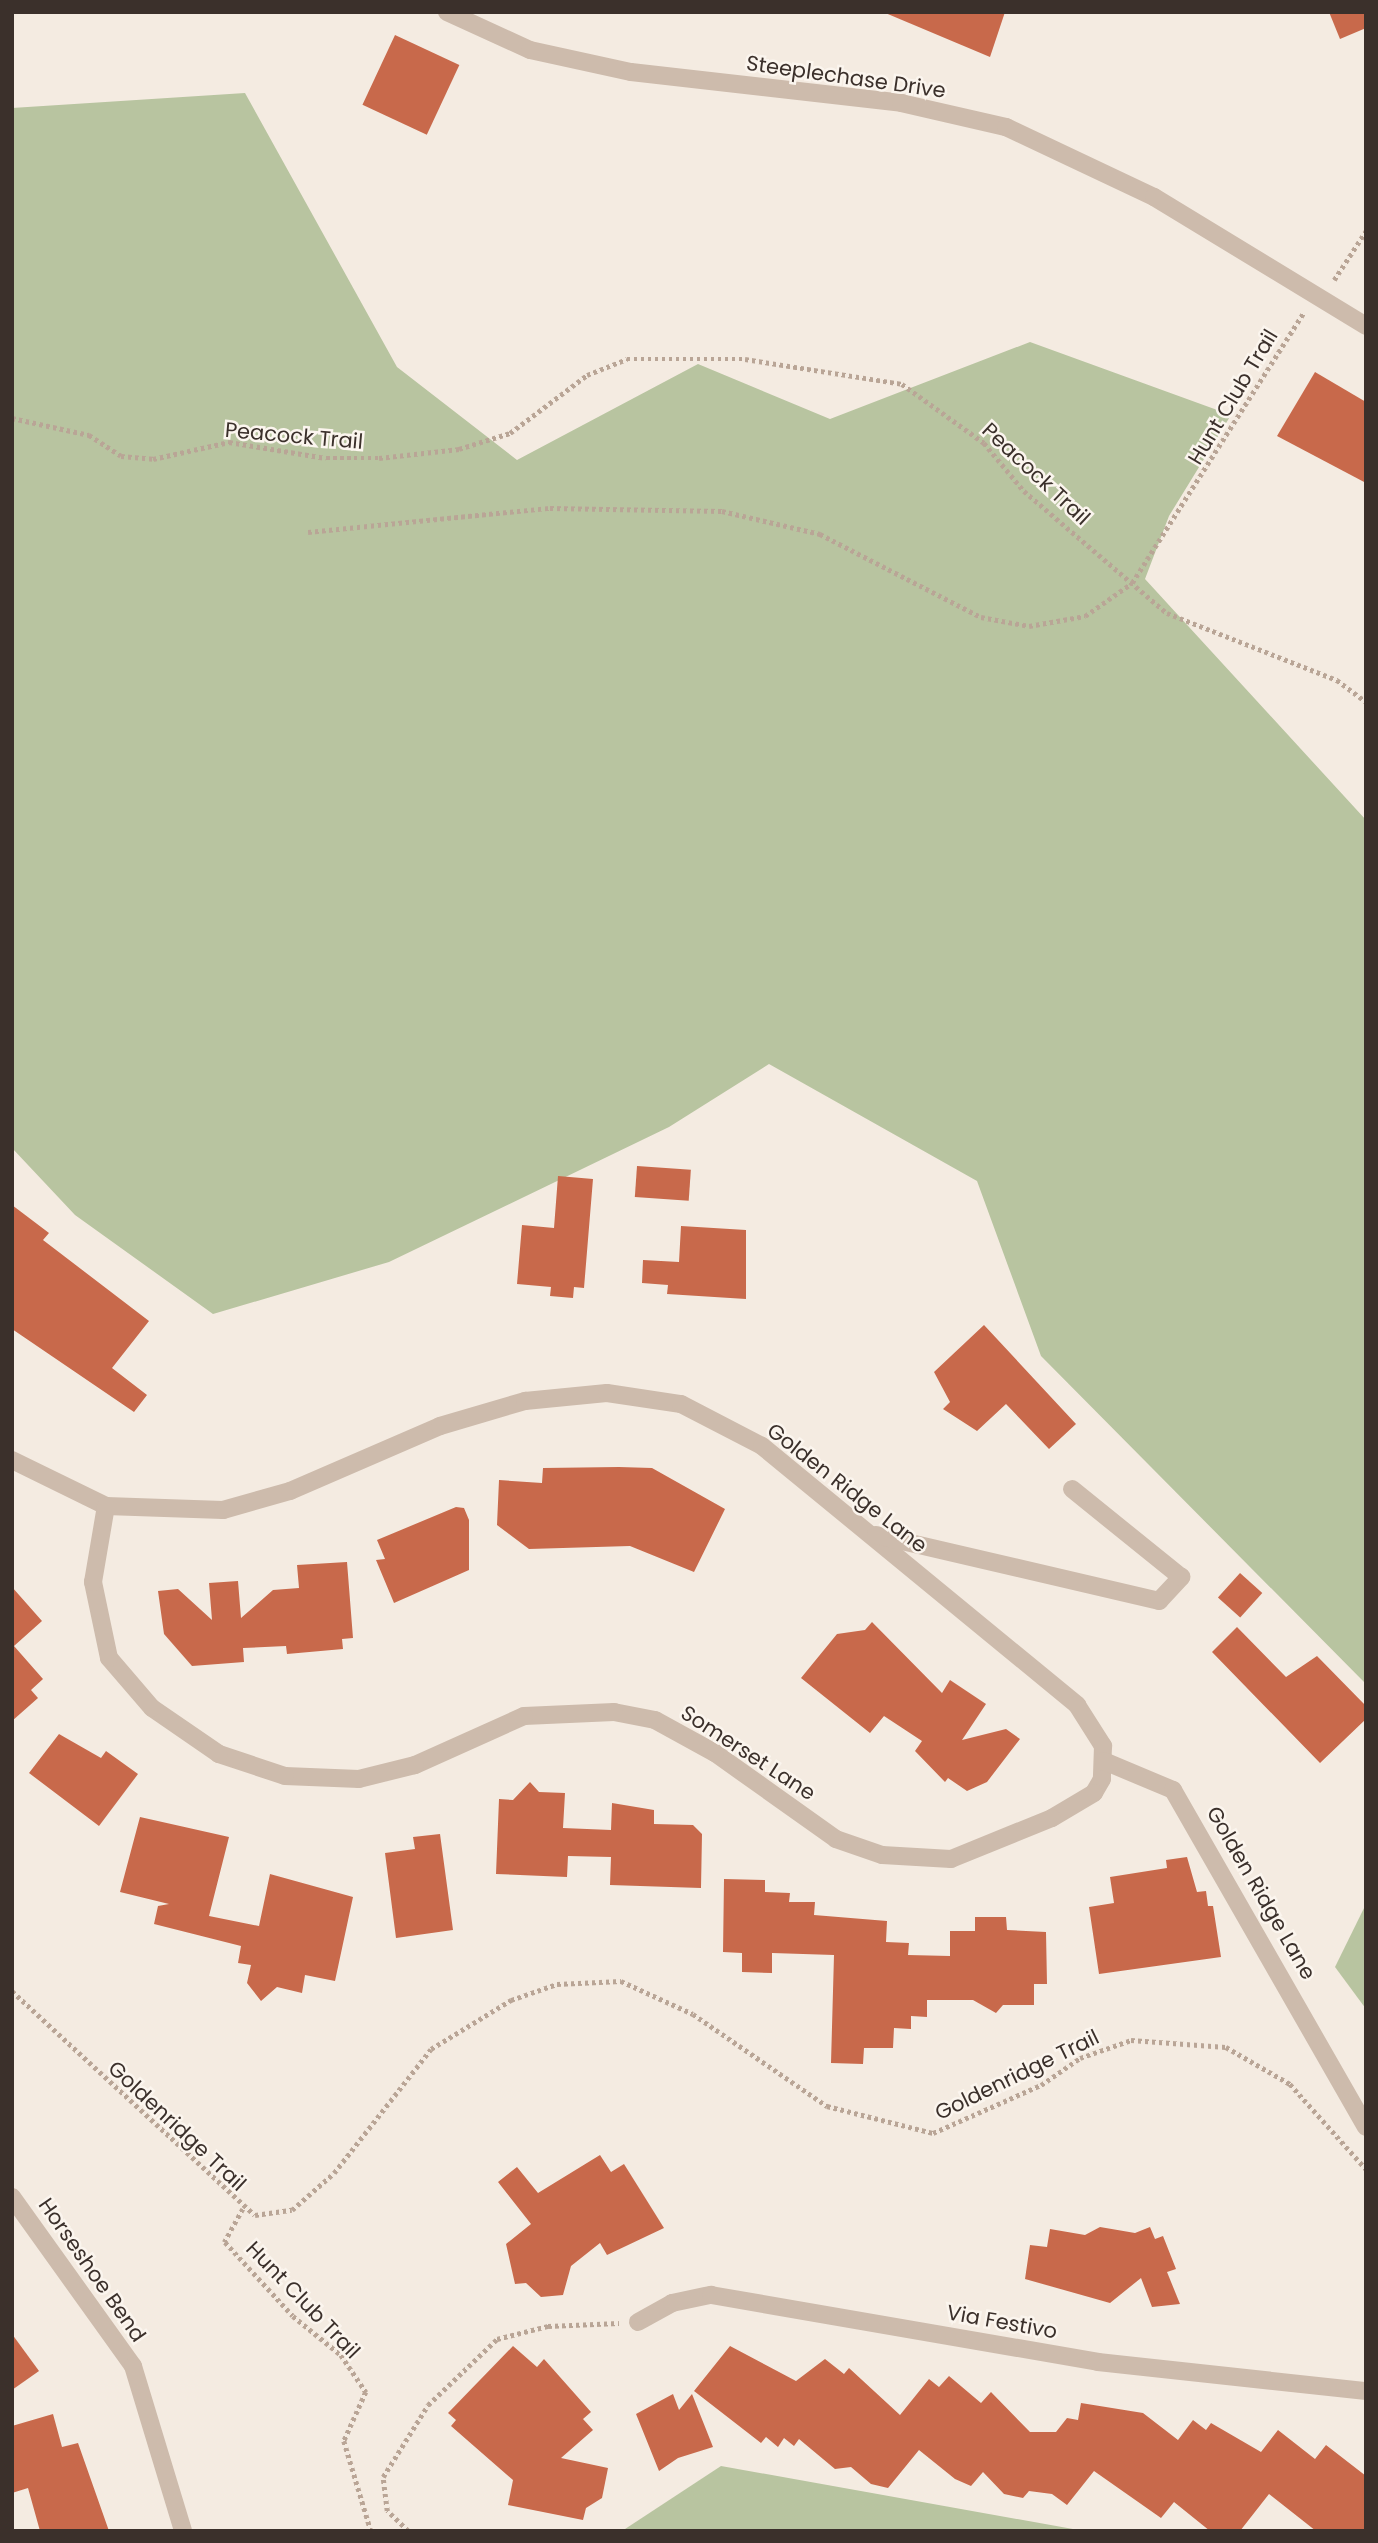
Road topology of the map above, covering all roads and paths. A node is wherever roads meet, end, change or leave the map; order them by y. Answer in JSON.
{"nodes":[{"id":1,"x":447,"y":12,"type":"edge"},
{"id":2,"x":1366,"y":231,"type":"edge"},
{"id":3,"x":1318,"y":297,"type":"junction"},
{"id":4,"x":1366,"y":326,"type":"edge"},
{"id":5,"x":12,"y":418,"type":"edge"},
{"id":6,"x":308,"y":532,"type":"dead end"},
{"id":7,"x":1132,"y":583,"type":"junction"},
{"id":8,"x":1366,"y":702,"type":"edge"},
{"id":9,"x":12,"y":1460,"type":"edge"},
{"id":10,"x":1072,"y":1489,"type":"dead end"},
{"id":11,"x":106,"y":1506,"type":"junction"},
{"id":12,"x":873,"y":1534,"type":"junction"},
{"id":13,"x":1104,"y":1761,"type":"junction"},
{"id":14,"x":12,"y":1991,"type":"edge"},
{"id":15,"x":1366,"y":2127,"type":"edge"},
{"id":16,"x":1366,"y":2169,"type":"edge"},
{"id":17,"x":12,"y":2197,"type":"edge"},
{"id":18,"x":243,"y":2209,"type":"junction"},
{"id":19,"x":638,"y":2322,"type":"joint"},
{"id":20,"x":1366,"y":2391,"type":"edge"},
{"id":21,"x":183,"y":2531,"type":"edge"},
{"id":22,"x":371,"y":2531,"type":"edge"},
{"id":23,"x":408,"y":2531,"type":"edge"}],
"edges":[{"from":1,"to":3,"type":"street","name":"Steeplechase Drive"},
{"from":2,"to":3,"type":"path","name":"Hunt Club Trail"},
{"from":3,"to":4,"type":"street","name":"Steeplechase Drive"},
{"from":3,"to":7,"type":"path","name":"Hunt Club Trail"},
{"from":5,"to":7,"type":"path","name":"Peacock Trail"},
{"from":6,"to":7,"type":"path"},
{"from":7,"to":8,"type":"path","name":"Peacock Trail"},
{"from":9,"to":11,"type":"street","name":"Golden Ridge Lane"},
{"from":10,"to":12,"type":"street"},
{"from":11,"to":12,"type":"street","name":"Golden Ridge Lane"},
{"from":11,"to":13,"type":"street","name":"Somerset Lane"},
{"from":12,"to":13,"type":"street","name":"Golden Ridge Lane"},
{"from":13,"to":15,"type":"street","name":"Golden Ridge Lane"},
{"from":14,"to":18,"type":"path","name":"Goldenridge Trail"},
{"from":16,"to":18,"type":"path","name":"Goldenridge Trail"},
{"from":17,"to":21,"type":"street","name":"Horseshoe Bend"},
{"from":18,"to":22,"type":"path","name":"Hunt Club Trail"},
{"from":19,"to":20,"type":"street","name":"Via Festivo"},
{"from":19,"to":23,"type":"path"}]}
